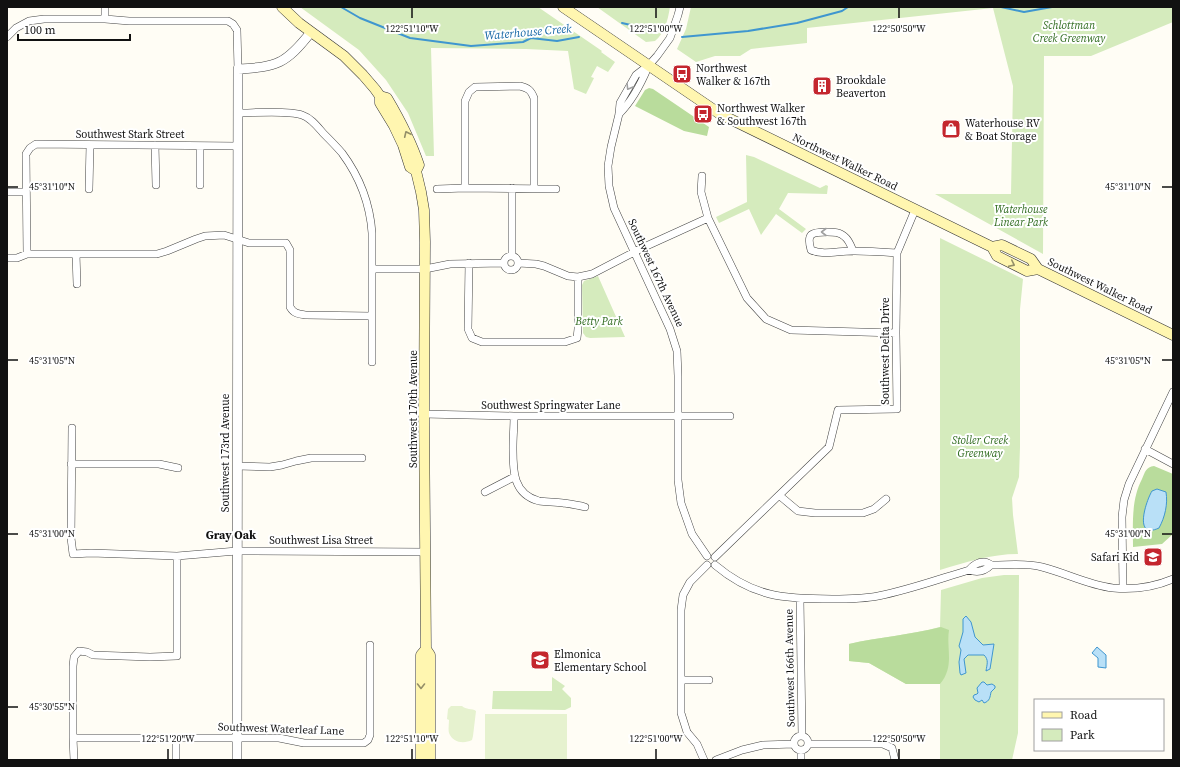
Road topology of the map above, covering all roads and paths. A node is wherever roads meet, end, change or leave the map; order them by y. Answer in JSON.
{"nodes":[{"id":1,"x":105,"y":7,"type":"edge"},
{"id":2,"x":282,"y":7,"type":"edge"},
{"id":3,"x":563,"y":7,"type":"edge"},
{"id":4,"x":680,"y":7,"type":"edge"},
{"id":5,"x":105,"y":19,"type":"junction"},
{"id":6,"x":311,"y":32,"type":"junction"},
{"id":7,"x":7,"y":37,"type":"edge"},
{"id":8,"x":648,"y":65,"type":"junction"},
{"id":9,"x":238,"y":69,"type":"junction"},
{"id":10,"x":238,"y":113,"type":"junction"},
{"id":11,"x":90,"y":145,"type":"junction"},
{"id":12,"x":156,"y":145,"type":"junction"},
{"id":13,"x":200,"y":146,"type":"junction"},
{"id":14,"x":238,"y":146,"type":"junction"},
{"id":15,"x":702,"y":176,"type":"dead end"},
{"id":16,"x":156,"y":185,"type":"dead end"},
{"id":17,"x":200,"y":185,"type":"dead end"},
{"id":18,"x":466,"y":188,"type":"junction"},
{"id":19,"x":512,"y":188,"type":"junction"},
{"id":20,"x":534,"y":188,"type":"junction"},
{"id":21,"x":89,"y":189,"type":"dead end"},
{"id":22,"x":437,"y":189,"type":"dead end"},
{"id":23,"x":556,"y":190,"type":"dead end"},
{"id":24,"x":7,"y":192,"type":"edge"},
{"id":25,"x":26,"y":192,"type":"junction"},
{"id":26,"x":915,"y":210,"type":"junction"},
{"id":27,"x":708,"y":218,"type":"junction"},
{"id":28,"x":237,"y":240,"type":"junction"},
{"id":29,"x":853,"y":251,"type":"junction"},
{"id":30,"x":634,"y":252,"type":"junction"},
{"id":31,"x":897,"y":253,"type":"junction"},
{"id":32,"x":27,"y":254,"type":"junction"},
{"id":33,"x":76,"y":254,"type":"junction"},
{"id":34,"x":512,"y":256,"type":"junction"},
{"id":35,"x":7,"y":258,"type":"edge"},
{"id":36,"x":469,"y":263,"type":"junction"},
{"id":37,"x":504,"y":263,"type":"junction"},
{"id":38,"x":518,"y":264,"type":"junction"},
{"id":39,"x":372,"y":269,"type":"junction"},
{"id":40,"x":425,"y":269,"type":"junction"},
{"id":41,"x":578,"y":278,"type":"junction"},
{"id":42,"x":77,"y":284,"type":"dead end"},
{"id":43,"x":371,"y":316,"type":"junction"},
{"id":44,"x":896,"y":332,"type":"junction"},
{"id":45,"x":1173,"y":335,"type":"edge"},
{"id":46,"x":372,"y":362,"type":"dead end"},
{"id":47,"x":1173,"y":392,"type":"edge"},
{"id":48,"x":424,"y":414,"type":"junction"},
{"id":49,"x":514,"y":416,"type":"junction"},
{"id":50,"x":678,"y":416,"type":"junction"},
{"id":51,"x":730,"y":416,"type":"dead end"},
{"id":52,"x":72,"y":428,"type":"dead end"},
{"id":53,"x":1145,"y":450,"type":"junction"},
{"id":54,"x":362,"y":458,"type":"dead end"},
{"id":55,"x":71,"y":464,"type":"junction"},
{"id":56,"x":1173,"y":464,"type":"edge"},
{"id":57,"x":238,"y":466,"type":"junction"},
{"id":58,"x":178,"y":468,"type":"dead end"},
{"id":59,"x":514,"y":477,"type":"junction"},
{"id":60,"x":484,"y":492,"type":"dead end"},
{"id":61,"x":780,"y":496,"type":"junction"},
{"id":62,"x":886,"y":499,"type":"dead end"},
{"id":63,"x":585,"y":507,"type":"dead end"},
{"id":64,"x":237,"y":551,"type":"junction"},
{"id":65,"x":426,"y":552,"type":"junction"},
{"id":66,"x":177,"y":556,"type":"junction"},
{"id":67,"x":707,"y":556,"type":"junction"},
{"id":68,"x":715,"y":557,"type":"junction"},
{"id":69,"x":707,"y":565,"type":"junction"},
{"id":70,"x":715,"y":565,"type":"junction"},
{"id":71,"x":1173,"y":579,"type":"edge"},
{"id":72,"x":1123,"y":588,"type":"junction"},
{"id":73,"x":800,"y":599,"type":"junction"},
{"id":74,"x":370,"y":645,"type":"dead end"},
{"id":75,"x":426,"y":649,"type":"junction"},
{"id":76,"x":681,"y":680,"type":"junction"},
{"id":77,"x":709,"y":680,"type":"dead end"},
{"id":78,"x":802,"y":736,"type":"junction"},
{"id":79,"x":73,"y":738,"type":"junction"},
{"id":80,"x":176,"y":738,"type":"junction"},
{"id":81,"x":237,"y":738,"type":"junction"},
{"id":82,"x":794,"y":744,"type":"junction"},
{"id":83,"x":808,"y":744,"type":"junction"},
{"id":84,"x":801,"y":750,"type":"junction"},
{"id":85,"x":74,"y":760,"type":"edge"},
{"id":86,"x":176,"y":760,"type":"edge"},
{"id":87,"x":237,"y":760,"type":"edge"},
{"id":88,"x":421,"y":760,"type":"edge"},
{"id":89,"x":430,"y":760,"type":"edge"},
{"id":90,"x":704,"y":760,"type":"edge"},
{"id":91,"x":716,"y":760,"type":"edge"},
{"id":92,"x":801,"y":760,"type":"edge"},
{"id":93,"x":895,"y":760,"type":"edge"}],
"edges":[{"from":1,"to":5,"type":"street"},
{"from":2,"to":6,"type":"main road","name":"Southwest 170th Avenue"},
{"from":3,"to":8,"type":"main road","name":"Northwest Walker Road"},
{"from":4,"to":8,"type":"street","name":"Southwest 167th Avenue"},
{"from":5,"to":7,"type":"street"},
{"from":5,"to":9,"type":"street"},
{"from":6,"to":9,"type":"street"},
{"from":6,"to":40,"type":"main road","name":"Southwest 170th Avenue"},
{"from":8,"to":26,"type":"main road","name":"Northwest Walker Road"},
{"from":8,"to":30,"type":"street","name":"Southwest 167th Avenue"},
{"from":9,"to":10,"type":"street","name":"Southwest 173rd Avenue"},
{"from":10,"to":14,"type":"street","name":"Southwest 173rd Avenue"},
{"from":10,"to":39,"type":"street"},
{"from":11,"to":12,"type":"street","name":"Southwest Stark Street"},
{"from":11,"to":21,"type":"street"},
{"from":11,"to":25,"type":"street","name":"Southwest Stark Street"},
{"from":12,"to":13,"type":"street","name":"Southwest Stark Street"},
{"from":12,"to":16,"type":"street"},
{"from":13,"to":14,"type":"street","name":"Southwest Stark Street"},
{"from":13,"to":17,"type":"street"},
{"from":14,"to":28,"type":"street","name":"Southwest 173rd Avenue"},
{"from":15,"to":27,"type":"street"},
{"from":18,"to":19,"type":"street"},
{"from":18,"to":20,"type":"street"},
{"from":18,"to":22,"type":"street"},
{"from":19,"to":20,"type":"street"},
{"from":19,"to":34,"type":"street"},
{"from":20,"to":23,"type":"street"},
{"from":24,"to":25,"type":"street"},
{"from":25,"to":32,"type":"street"},
{"from":26,"to":31,"type":"street","name":"Southwest Delta Drive"},
{"from":26,"to":45,"type":"main road","name":"Southwest Walker Road"},
{"from":27,"to":30,"type":"street"},
{"from":27,"to":44,"type":"street"},
{"from":28,"to":33,"type":"street"},
{"from":28,"to":43,"type":"street"},
{"from":28,"to":57,"type":"street","name":"Southwest 173rd Avenue"},
{"from":29,"to":29,"type":"street","one_way":true},
{"from":29,"to":31,"type":"street"},
{"from":30,"to":41,"type":"street"},
{"from":30,"to":50,"type":"street","name":"Southwest 167th Avenue"},
{"from":31,"to":44,"type":"street","name":"Southwest Delta Drive"},
{"from":32,"to":33,"type":"street"},
{"from":32,"to":35,"type":"street"},
{"from":33,"to":42,"type":"street"},
{"from":34,"to":37,"type":"street"},
{"from":34,"to":38,"type":"street"},
{"from":36,"to":37,"type":"street"},
{"from":36,"to":40,"type":"street"},
{"from":36,"to":41,"type":"street"},
{"from":37,"to":38,"type":"street"},
{"from":38,"to":41,"type":"street"},
{"from":39,"to":40,"type":"street"},
{"from":39,"to":43,"type":"street"},
{"from":40,"to":48,"type":"main road","name":"Southwest 170th Avenue"},
{"from":43,"to":46,"type":"street"},
{"from":44,"to":61,"type":"street","name":"Southwest Delta Drive"},
{"from":47,"to":53,"type":"street"},
{"from":48,"to":49,"type":"street","name":"Southwest Springwater Lane"},
{"from":48,"to":65,"type":"main road","name":"Southwest 170th Avenue"},
{"from":49,"to":50,"type":"street","name":"Southwest Springwater Lane"},
{"from":49,"to":59,"type":"street"},
{"from":50,"to":51,"type":"street","name":"Southwest Springwater Lane"},
{"from":50,"to":67,"type":"street","name":"Southwest 167th Avenue"},
{"from":52,"to":55,"type":"street"},
{"from":53,"to":56,"type":"street"},
{"from":53,"to":72,"type":"street"},
{"from":54,"to":57,"type":"street"},
{"from":55,"to":58,"type":"street"},
{"from":55,"to":66,"type":"street","name":"Southwest Lisa Street"},
{"from":57,"to":64,"type":"street","name":"Southwest 173rd Avenue"},
{"from":59,"to":60,"type":"street"},
{"from":59,"to":63,"type":"street"},
{"from":61,"to":62,"type":"street"},
{"from":61,"to":68,"type":"street","name":"Southwest Delta Drive"},
{"from":64,"to":65,"type":"street","name":"Southwest Lisa Street"},
{"from":64,"to":66,"type":"street","name":"Southwest Lisa Street"},
{"from":64,"to":81,"type":"street","name":"Southwest 173rd Avenue"},
{"from":65,"to":75,"type":"main road","name":"Southwest 170th Avenue"},
{"from":66,"to":79,"type":"street"},
{"from":67,"to":68,"type":"street"},
{"from":67,"to":69,"type":"street"},
{"from":68,"to":70,"type":"street"},
{"from":69,"to":70,"type":"street"},
{"from":69,"to":76,"type":"street"},
{"from":70,"to":73,"type":"street"},
{"from":71,"to":72,"type":"street"},
{"from":72,"to":73,"type":"street"},
{"from":73,"to":78,"type":"street","name":"Southwest 166th Avenue"},
{"from":74,"to":81,"type":"street","name":"Southwest Waterleaf Lane"},
{"from":75,"to":88,"type":"main road","name":"Southwest 170th Avenue","one_way":true},
{"from":75,"to":89,"type":"main road","name":"Southwest 170th Avenue"},
{"from":76,"to":77,"type":"street"},
{"from":76,"to":90,"type":"street"},
{"from":78,"to":82,"type":"street"},
{"from":78,"to":83,"type":"street"},
{"from":79,"to":80,"type":"street","name":"Southwest Waterleaf Lane"},
{"from":79,"to":85,"type":"street"},
{"from":80,"to":81,"type":"street","name":"Southwest Waterleaf Lane"},
{"from":80,"to":86,"type":"street"},
{"from":81,"to":87,"type":"street","name":"Southwest 173rd Avenue"},
{"from":82,"to":84,"type":"street"},
{"from":82,"to":91,"type":"street"},
{"from":83,"to":84,"type":"street"},
{"from":83,"to":93,"type":"street"},
{"from":84,"to":92,"type":"street"}]}
